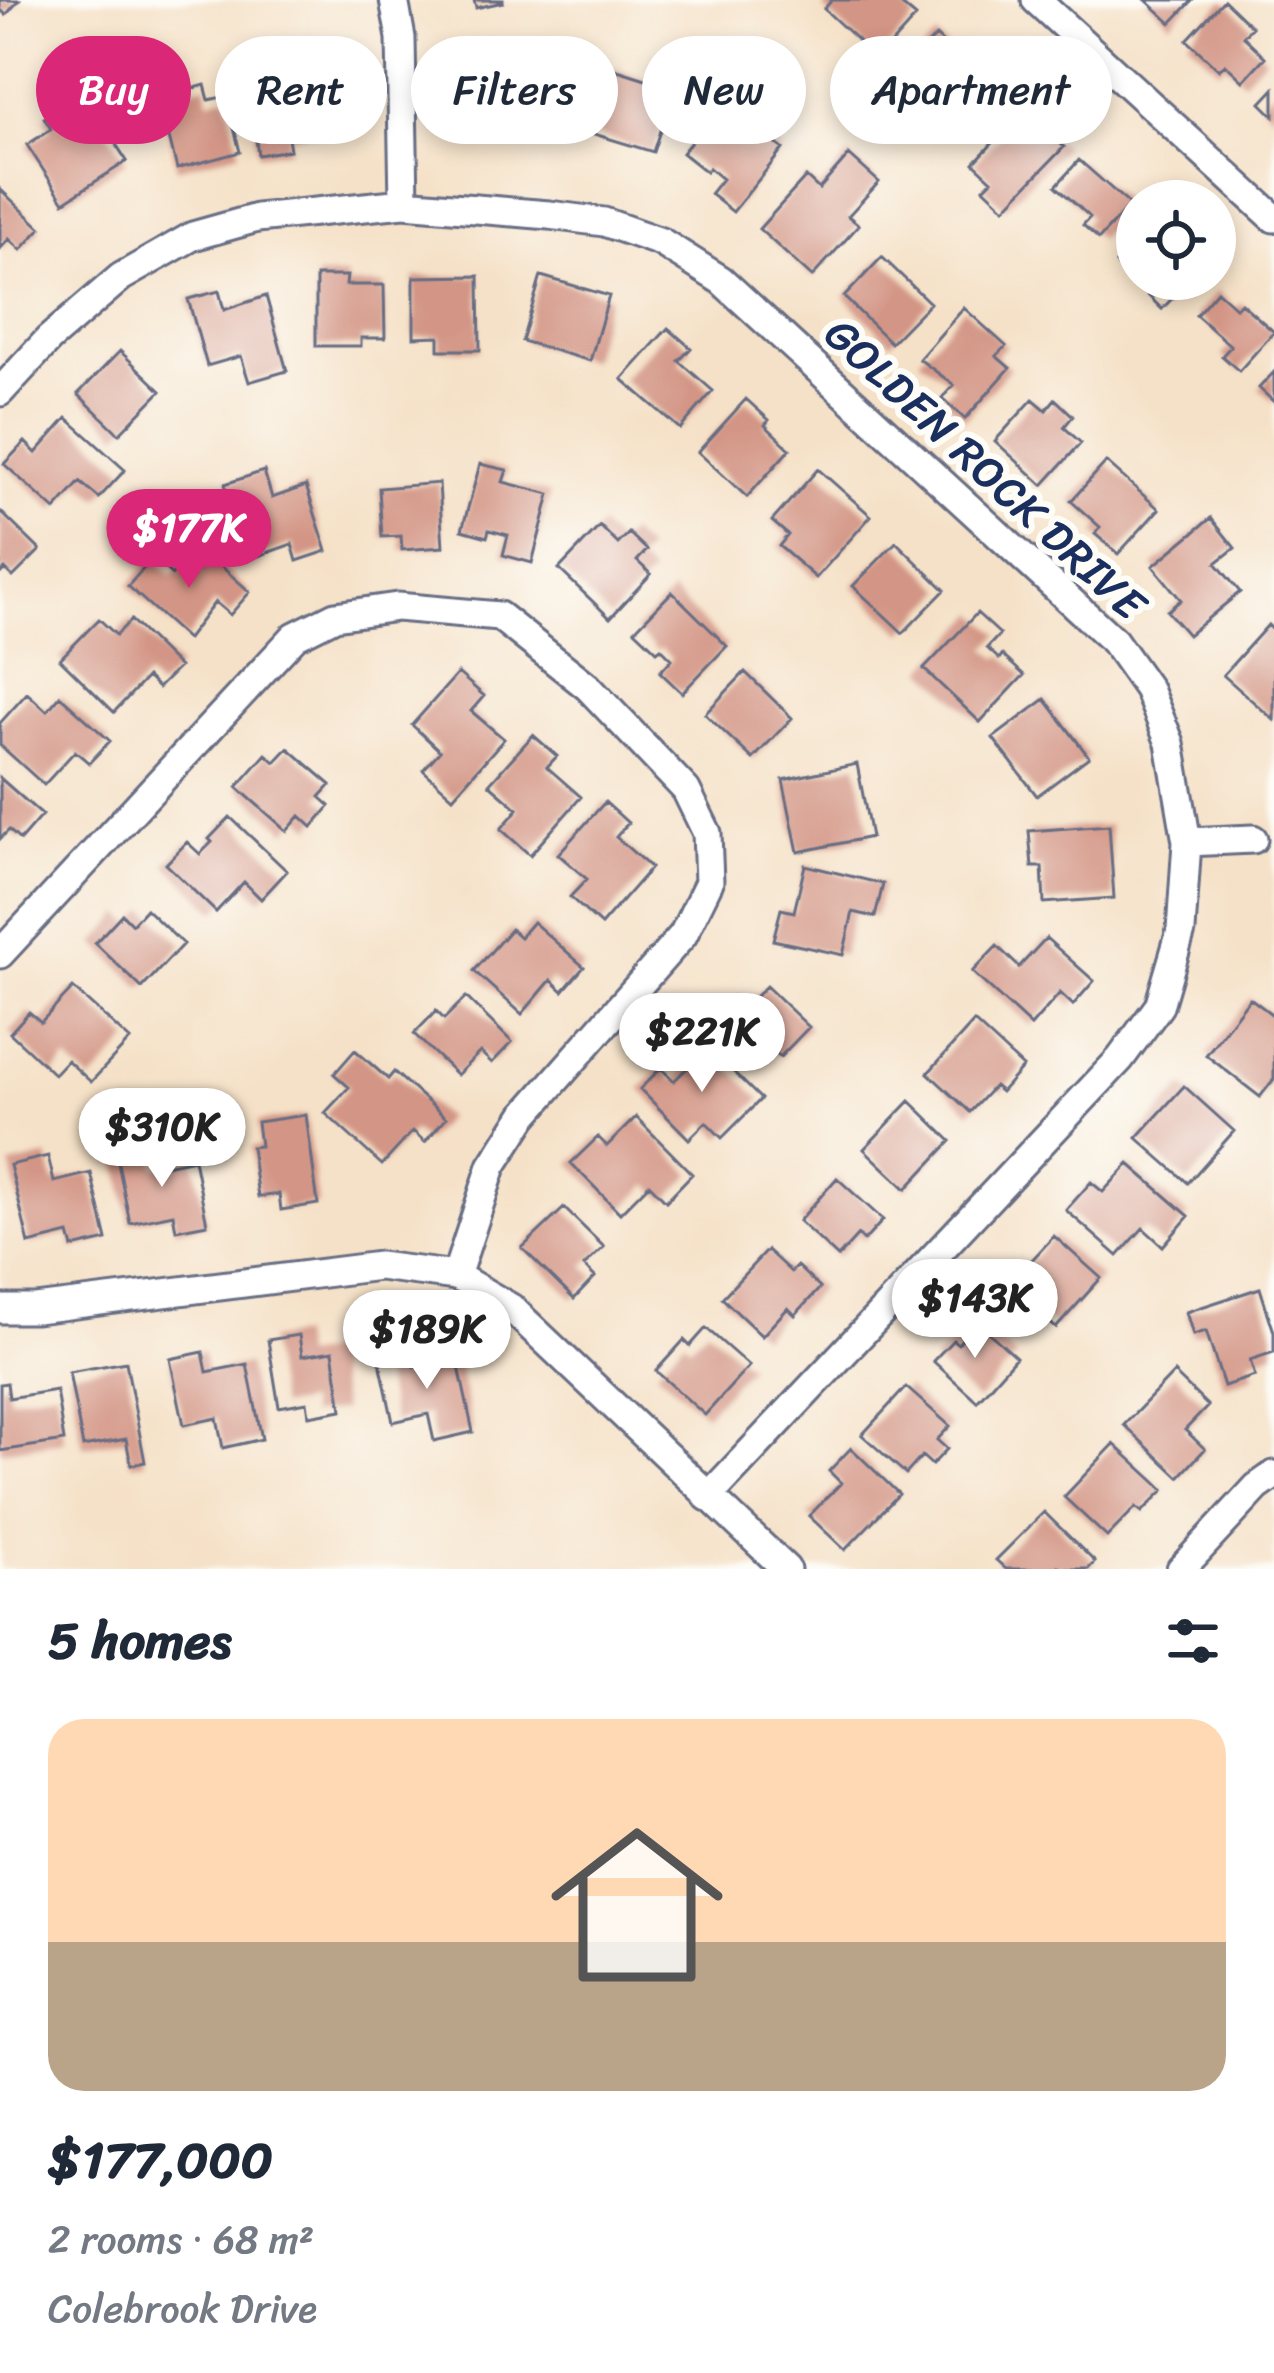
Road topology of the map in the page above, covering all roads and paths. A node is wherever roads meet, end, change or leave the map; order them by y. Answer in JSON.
{"nodes":[{"id":1,"x":394,"y":0,"type":"edge"},
{"id":2,"x":1036,"y":0,"type":"edge"},
{"id":3,"x":404,"y":203,"type":"junction"},
{"id":4,"x":1274,"y":218,"type":"edge"},
{"id":5,"x":0,"y":392,"type":"edge"},
{"id":6,"x":1253,"y":839,"type":"dead end"},
{"id":7,"x":1186,"y":842,"type":"junction"},
{"id":8,"x":0,"y":955,"type":"edge"},
{"id":9,"x":456,"y":1276,"type":"junction"},
{"id":10,"x":0,"y":1309,"type":"edge"},
{"id":11,"x":1274,"y":1475,"type":"edge"},
{"id":12,"x":709,"y":1497,"type":"junction"},
{"id":13,"x":786,"y":1569,"type":"edge"},
{"id":14,"x":1181,"y":1569,"type":"edge"}],
"edges":[{"from":1,"to":3,"type":"street"},
{"from":2,"to":4,"type":"street"},
{"from":3,"to":5,"type":"street","name":"GOLDEN ROCK DRIVE"},
{"from":3,"to":7,"type":"street","name":"GOLDEN ROCK DRIVE"},
{"from":6,"to":7,"type":"street"},
{"from":7,"to":12,"type":"street","name":"GOLDEN ROCK DRIVE"},
{"from":8,"to":9,"type":"street"},
{"from":9,"to":10,"type":"street"},
{"from":9,"to":12,"type":"street"},
{"from":11,"to":14,"type":"street"},
{"from":12,"to":13,"type":"street"}]}
